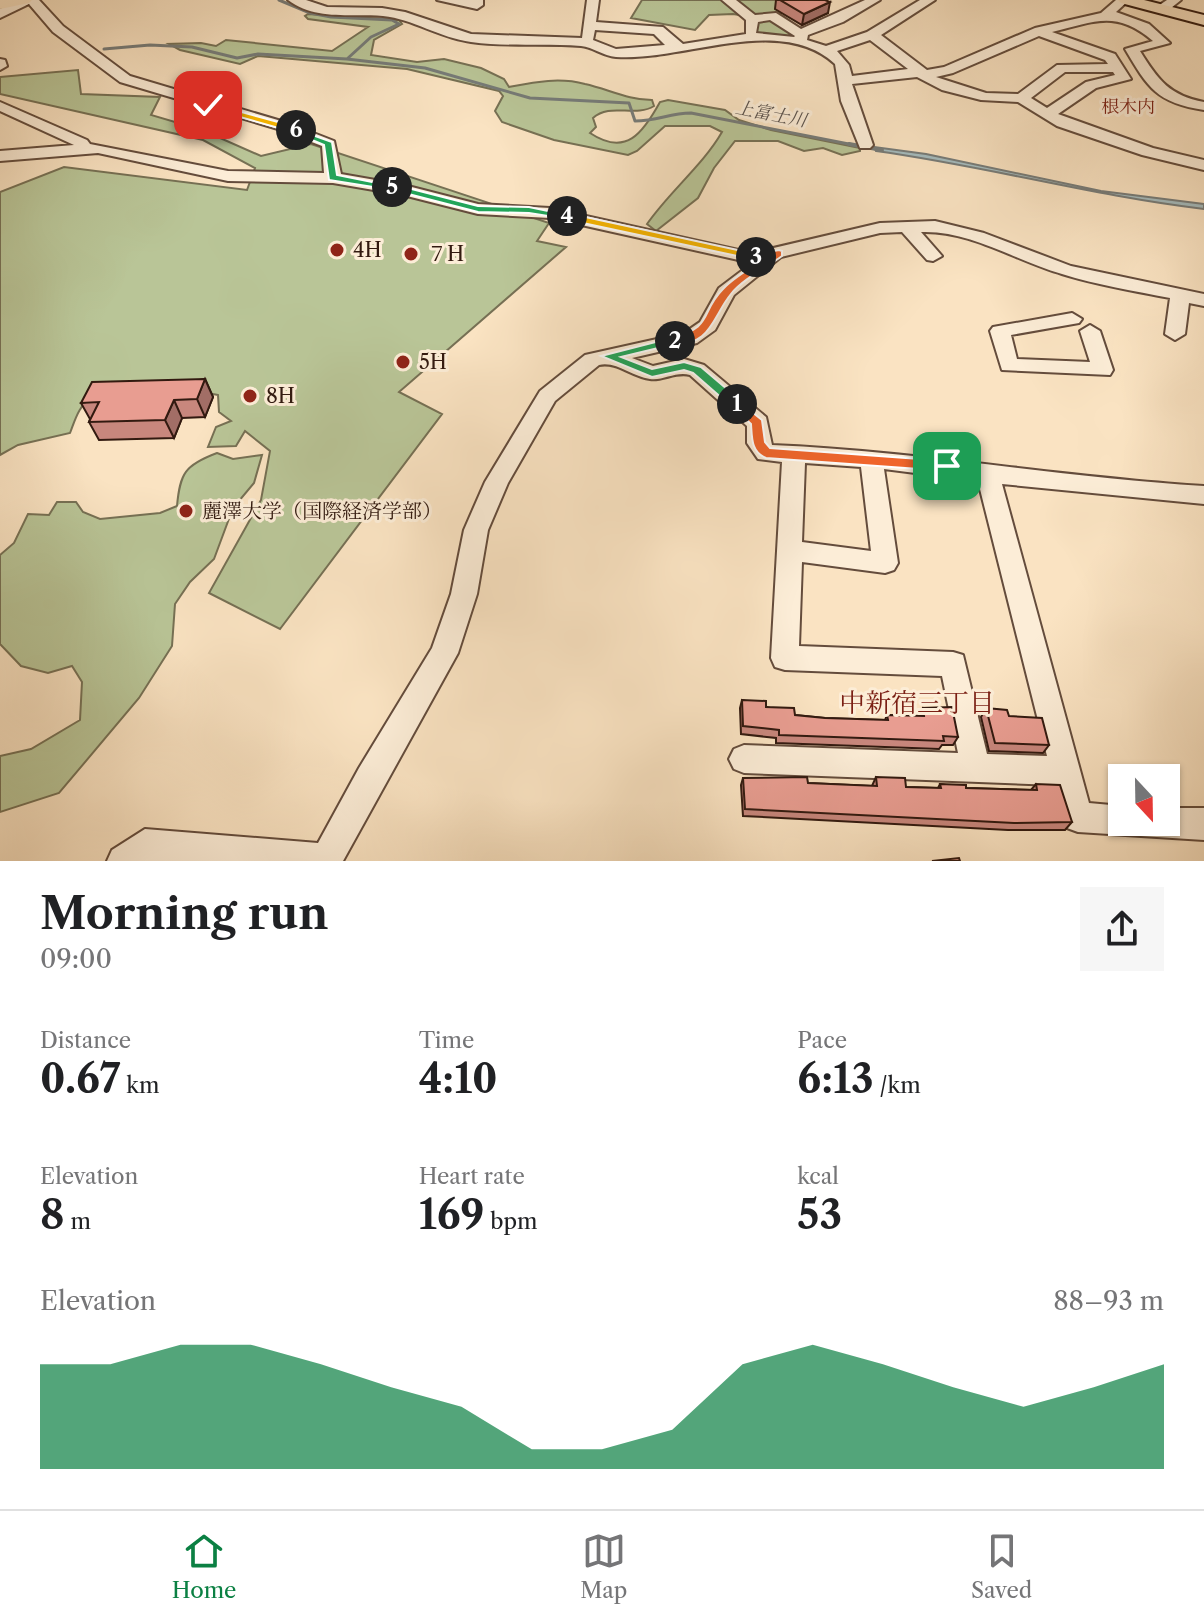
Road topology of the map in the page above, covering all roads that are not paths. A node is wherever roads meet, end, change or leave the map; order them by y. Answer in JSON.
{"nodes":[{"id":1,"x":24,"y":0,"type":"edge"},
{"id":2,"x":32,"y":0,"type":"edge"},
{"id":3,"x":294,"y":0,"type":"edge"},
{"id":4,"x":443,"y":0,"type":"edge"},
{"id":5,"x":477,"y":0,"type":"edge"},
{"id":6,"x":593,"y":0,"type":"edge"},
{"id":7,"x":728,"y":0,"type":"edge"},
{"id":8,"x":874,"y":0,"type":"edge"},
{"id":9,"x":929,"y":0,"type":"edge"},
{"id":10,"x":1124,"y":0,"type":"edge"},
{"id":11,"x":0,"y":4,"type":"edge"},
{"id":12,"x":1168,"y":4,"type":"edge"},
{"id":13,"x":0,"y":14,"type":"edge"},
{"id":14,"x":1109,"y":15,"type":"junction"},
{"id":15,"x":752,"y":19,"type":"junction"},
{"id":16,"x":1204,"y":20,"type":"edge"},
{"id":17,"x":591,"y":26,"type":"junction"},
{"id":18,"x":1039,"y":32,"type":"junction"},
{"id":19,"x":872,"y":35,"type":"junction"},
{"id":20,"x":801,"y":37,"type":"junction"},
{"id":21,"x":750,"y":39,"type":"junction"},
{"id":22,"x":587,"y":42,"type":"junction"},
{"id":23,"x":675,"y":48,"type":"junction"},
{"id":24,"x":825,"y":51,"type":"junction"},
{"id":25,"x":1118,"y":68,"type":"junction"},
{"id":26,"x":923,"y":74,"type":"junction"},
{"id":27,"x":845,"y":81,"type":"junction"},
{"id":28,"x":1021,"y":98,"type":"junction"},
{"id":29,"x":0,"y":106,"type":"edge"},
{"id":30,"x":1204,"y":106,"type":"edge"},
{"id":31,"x":1047,"y":115,"type":"junction"},
{"id":32,"x":865,"y":145,"type":"dead end"},
{"id":33,"x":83,"y":148,"type":"junction"},
{"id":34,"x":0,"y":156,"type":"edge"},
{"id":35,"x":1204,"y":165,"type":"edge"},
{"id":36,"x":333,"y":178,"type":"junction"},
{"id":37,"x":906,"y":226,"type":"junction"},
{"id":38,"x":779,"y":253,"type":"junction"},
{"id":39,"x":933,"y":256,"type":"dead end"},
{"id":40,"x":1180,"y":295,"type":"junction"},
{"id":41,"x":1204,"y":300,"type":"edge"},
{"id":42,"x":1072,"y":319,"type":"dead end"},
{"id":43,"x":1090,"y":331,"type":"dead end"},
{"id":44,"x":1175,"y":334,"type":"dead end"},
{"id":45,"x":607,"y":356,"type":"junction"},
{"id":46,"x":794,"y":454,"type":"junction"},
{"id":47,"x":871,"y":459,"type":"junction"},
{"id":48,"x":988,"y":474,"type":"junction"},
{"id":49,"x":1204,"y":495,"type":"edge"},
{"id":50,"x":789,"y":550,"type":"junction"},
{"id":51,"x":744,"y":759,"type":"dead end"},
{"id":52,"x":976,"y":769,"type":"junction"},
{"id":53,"x":1066,"y":771,"type":"junction"},
{"id":54,"x":1108,"y":820,"type":"edge"},
{"id":55,"x":1180,"y":823,"type":"edge"},
{"id":56,"x":1204,"y":824,"type":"edge"},
{"id":57,"x":123,"y":861,"type":"edge"},
{"id":58,"x":327,"y":861,"type":"edge"}],
"edges":[{"from":1,"to":11,"type":"main road"},
{"from":1,"to":13,"type":"street"},
{"from":2,"to":36,"type":"street"},
{"from":3,"to":22,"type":"street"},
{"from":4,"to":5,"type":"street"},
{"from":6,"to":17,"type":"street"},
{"from":7,"to":15,"type":"street"},
{"from":8,"to":20,"type":"street"},
{"from":9,"to":19,"type":"street"},
{"from":10,"to":12,"type":"main road"},
{"from":10,"to":14,"type":"street"},
{"from":12,"to":16,"type":"main road"},
{"from":14,"to":18,"type":"street"},
{"from":14,"to":30,"type":"street"},
{"from":15,"to":20,"type":"street"},
{"from":15,"to":21,"type":"street"},
{"from":17,"to":22,"type":"street"},
{"from":17,"to":23,"type":"street"},
{"from":18,"to":25,"type":"street"},
{"from":18,"to":26,"type":"street"},
{"from":19,"to":24,"type":"street"},
{"from":19,"to":26,"type":"street"},
{"from":20,"to":21,"type":"street"},
{"from":20,"to":24,"type":"street"},
{"from":21,"to":23,"type":"street"},
{"from":22,"to":23,"type":"street"},
{"from":24,"to":27,"type":"street"},
{"from":25,"to":28,"type":"street"},
{"from":25,"to":31,"type":"street"},
{"from":26,"to":27,"type":"street"},
{"from":26,"to":28,"type":"street"},
{"from":27,"to":32,"type":"street"},
{"from":28,"to":31,"type":"street"},
{"from":29,"to":33,"type":"street"},
{"from":31,"to":35,"type":"street"},
{"from":33,"to":34,"type":"street"},
{"from":33,"to":36,"type":"street"},
{"from":36,"to":38,"type":"street"},
{"from":37,"to":38,"type":"street"},
{"from":37,"to":39,"type":"street"},
{"from":37,"to":40,"type":"street"},
{"from":38,"to":45,"type":"street"},
{"from":40,"to":41,"type":"street"},
{"from":40,"to":44,"type":"street"},
{"from":42,"to":43,"type":"street"},
{"from":45,"to":46,"type":"street"},
{"from":45,"to":58,"type":"street"},
{"from":46,"to":47,"type":"street"},
{"from":46,"to":50,"type":"street"},
{"from":47,"to":48,"type":"street"},
{"from":47,"to":50,"type":"street"},
{"from":48,"to":49,"type":"street"},
{"from":48,"to":53,"type":"street"},
{"from":50,"to":52,"type":"street"},
{"from":51,"to":52,"type":"street"},
{"from":52,"to":53,"type":"street"},
{"from":53,"to":54,"type":"street"},
{"from":55,"to":56,"type":"street"},
{"from":57,"to":58,"type":"street"}]}
